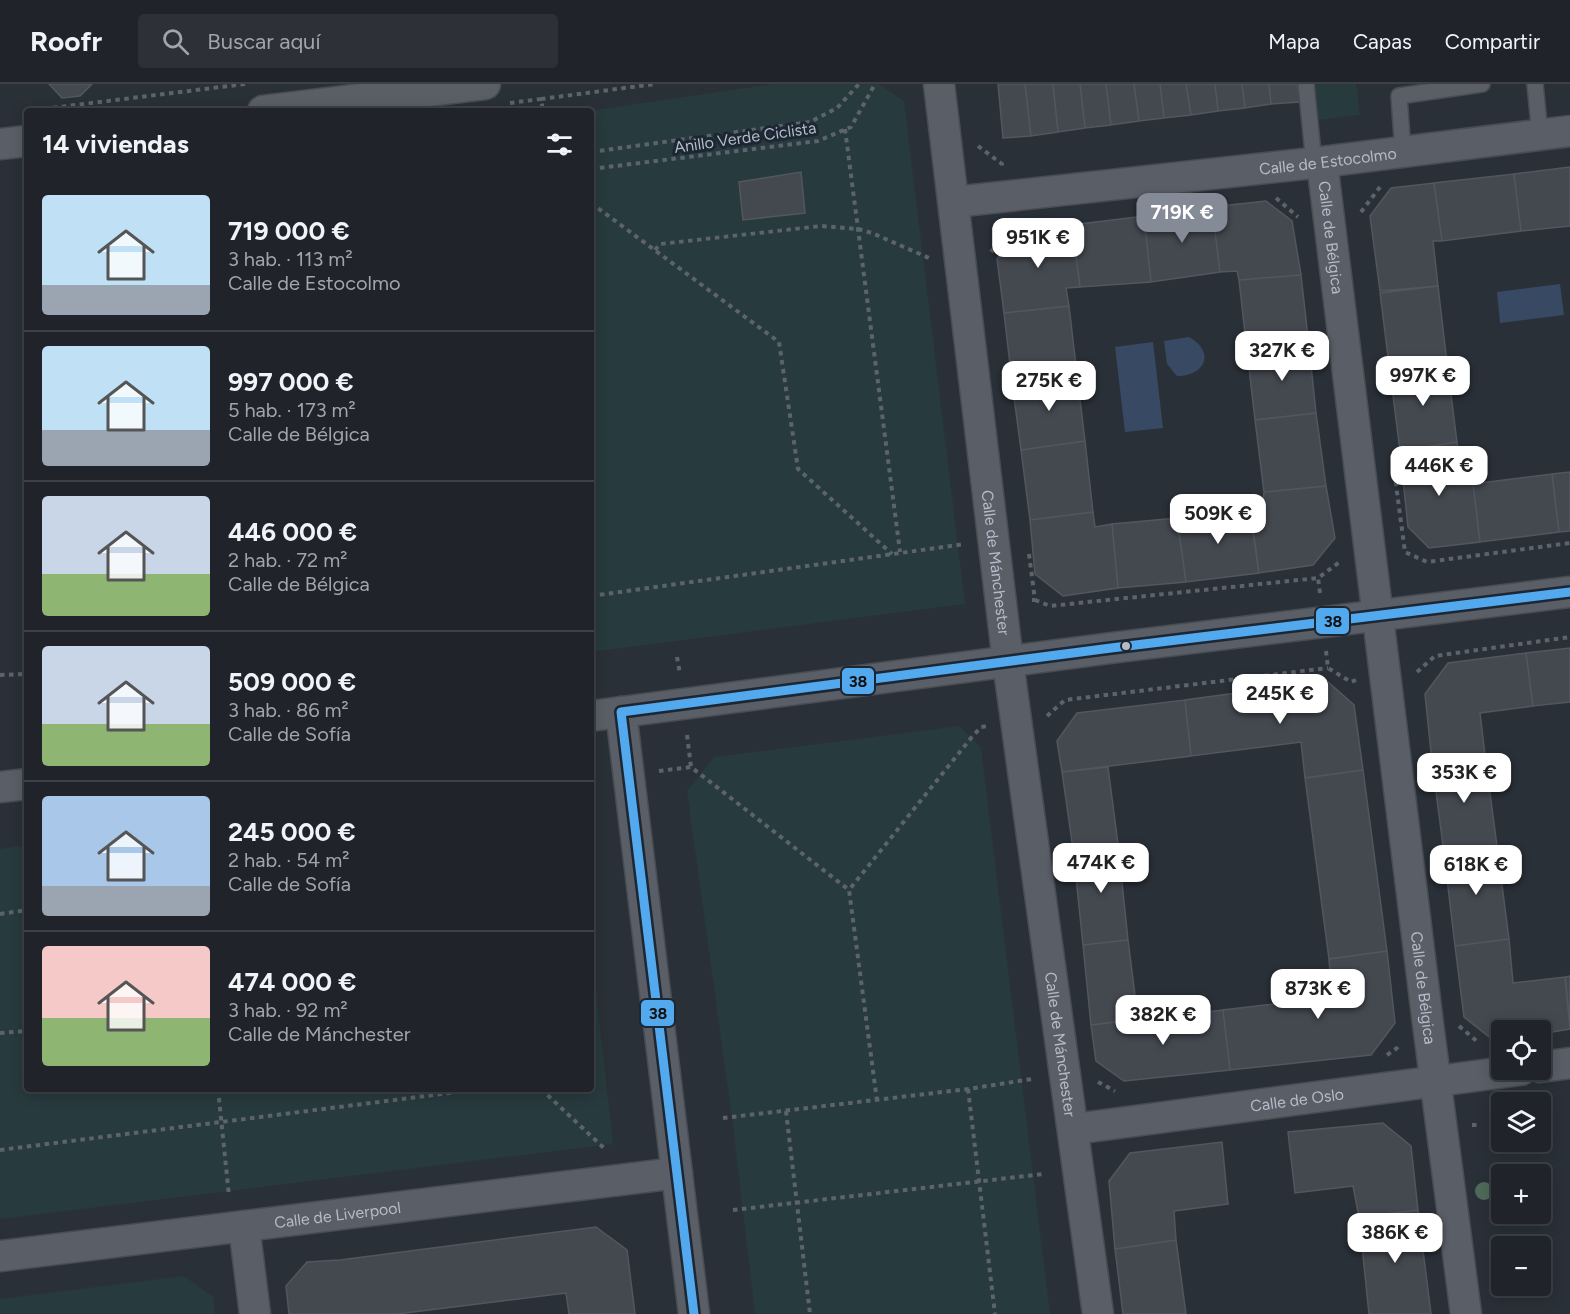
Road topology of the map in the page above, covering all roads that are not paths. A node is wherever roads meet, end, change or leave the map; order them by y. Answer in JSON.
{"nodes":[{"id":1,"x":485,"y":84,"type":"edge"},
{"id":2,"x":939,"y":84,"type":"edge"},
{"id":3,"x":1306,"y":84,"type":"edge"},
{"id":4,"x":1482,"y":84,"type":"edge"},
{"id":5,"x":1534,"y":84,"type":"edge"},
{"id":6,"x":288,"y":108,"type":"edge"},
{"id":7,"x":1570,"y":131,"type":"edge"},
{"id":8,"x":1540,"y":135,"type":"junction"},
{"id":9,"x":24,"y":141,"type":"edge"},
{"id":10,"x":0,"y":144,"type":"edge"},
{"id":11,"x":1403,"y":152,"type":"junction"},
{"id":12,"x":1318,"y":163,"type":"junction"},
{"id":13,"x":954,"y":202,"type":"junction"},
{"id":14,"x":1570,"y":592,"type":"edge"},
{"id":15,"x":1378,"y":616,"type":"junction"},
{"id":16,"x":1008,"y":662,"type":"junction"},
{"id":17,"x":621,"y":712,"type":"junction"},
{"id":18,"x":594,"y":716,"type":"edge"},
{"id":19,"x":24,"y":784,"type":"edge"},
{"id":20,"x":0,"y":788,"type":"edge"},
{"id":21,"x":1570,"y":1063,"type":"edge"},
{"id":22,"x":1551,"y":1066,"type":"edge"},
{"id":23,"x":1491,"y":1074,"type":"edge"},
{"id":24,"x":1436,"y":1080,"type":"junction"},
{"id":25,"x":1074,"y":1129,"type":"junction"},
{"id":26,"x":677,"y":1173,"type":"junction"},
{"id":27,"x":244,"y":1226,"type":"junction"},
{"id":28,"x":0,"y":1256,"type":"edge"},
{"id":29,"x":255,"y":1314,"type":"edge"},
{"id":30,"x":694,"y":1314,"type":"edge"},
{"id":31,"x":1098,"y":1314,"type":"edge"},
{"id":32,"x":1467,"y":1314,"type":"edge"}],
"edges":[{"from":1,"to":6,"type":"street"},
{"from":2,"to":13,"type":"street"},
{"from":3,"to":12,"type":"lane"},
{"from":4,"to":11,"type":"lane"},
{"from":5,"to":8,"type":"lane"},
{"from":7,"to":8,"type":"street","name":"Calle de Estocolmo"},
{"from":8,"to":11,"type":"street","name":"Calle de Estocolmo"},
{"from":9,"to":10,"type":"street"},
{"from":11,"to":12,"type":"street","name":"Calle de Estocolmo"},
{"from":12,"to":13,"type":"street","name":"Calle de Estocolmo"},
{"from":12,"to":15,"type":"street","name":"Calle de Bélgica"},
{"from":13,"to":16,"type":"street","name":"Calle de Mánchester"},
{"from":14,"to":15,"type":"street"},
{"from":15,"to":16,"type":"street"},
{"from":15,"to":24,"type":"street","name":"Calle de Bélgica"},
{"from":16,"to":17,"type":"street"},
{"from":16,"to":25,"type":"street","name":"Calle de Mánchester"},
{"from":17,"to":18,"type":"street"},
{"from":17,"to":26,"type":"street"},
{"from":19,"to":20,"type":"street"},
{"from":21,"to":22,"type":"street"},
{"from":23,"to":24,"type":"street","name":"Calle de Oslo"},
{"from":24,"to":25,"type":"street","name":"Calle de Oslo"},
{"from":24,"to":32,"type":"street","name":"Calle de Bélgica"},
{"from":25,"to":31,"type":"street","name":"Calle de Mánchester"},
{"from":26,"to":27,"type":"street","name":"Calle de Liverpool"},
{"from":26,"to":30,"type":"street"},
{"from":27,"to":28,"type":"street","name":"Calle de Liverpool"},
{"from":27,"to":29,"type":"street"}]}
